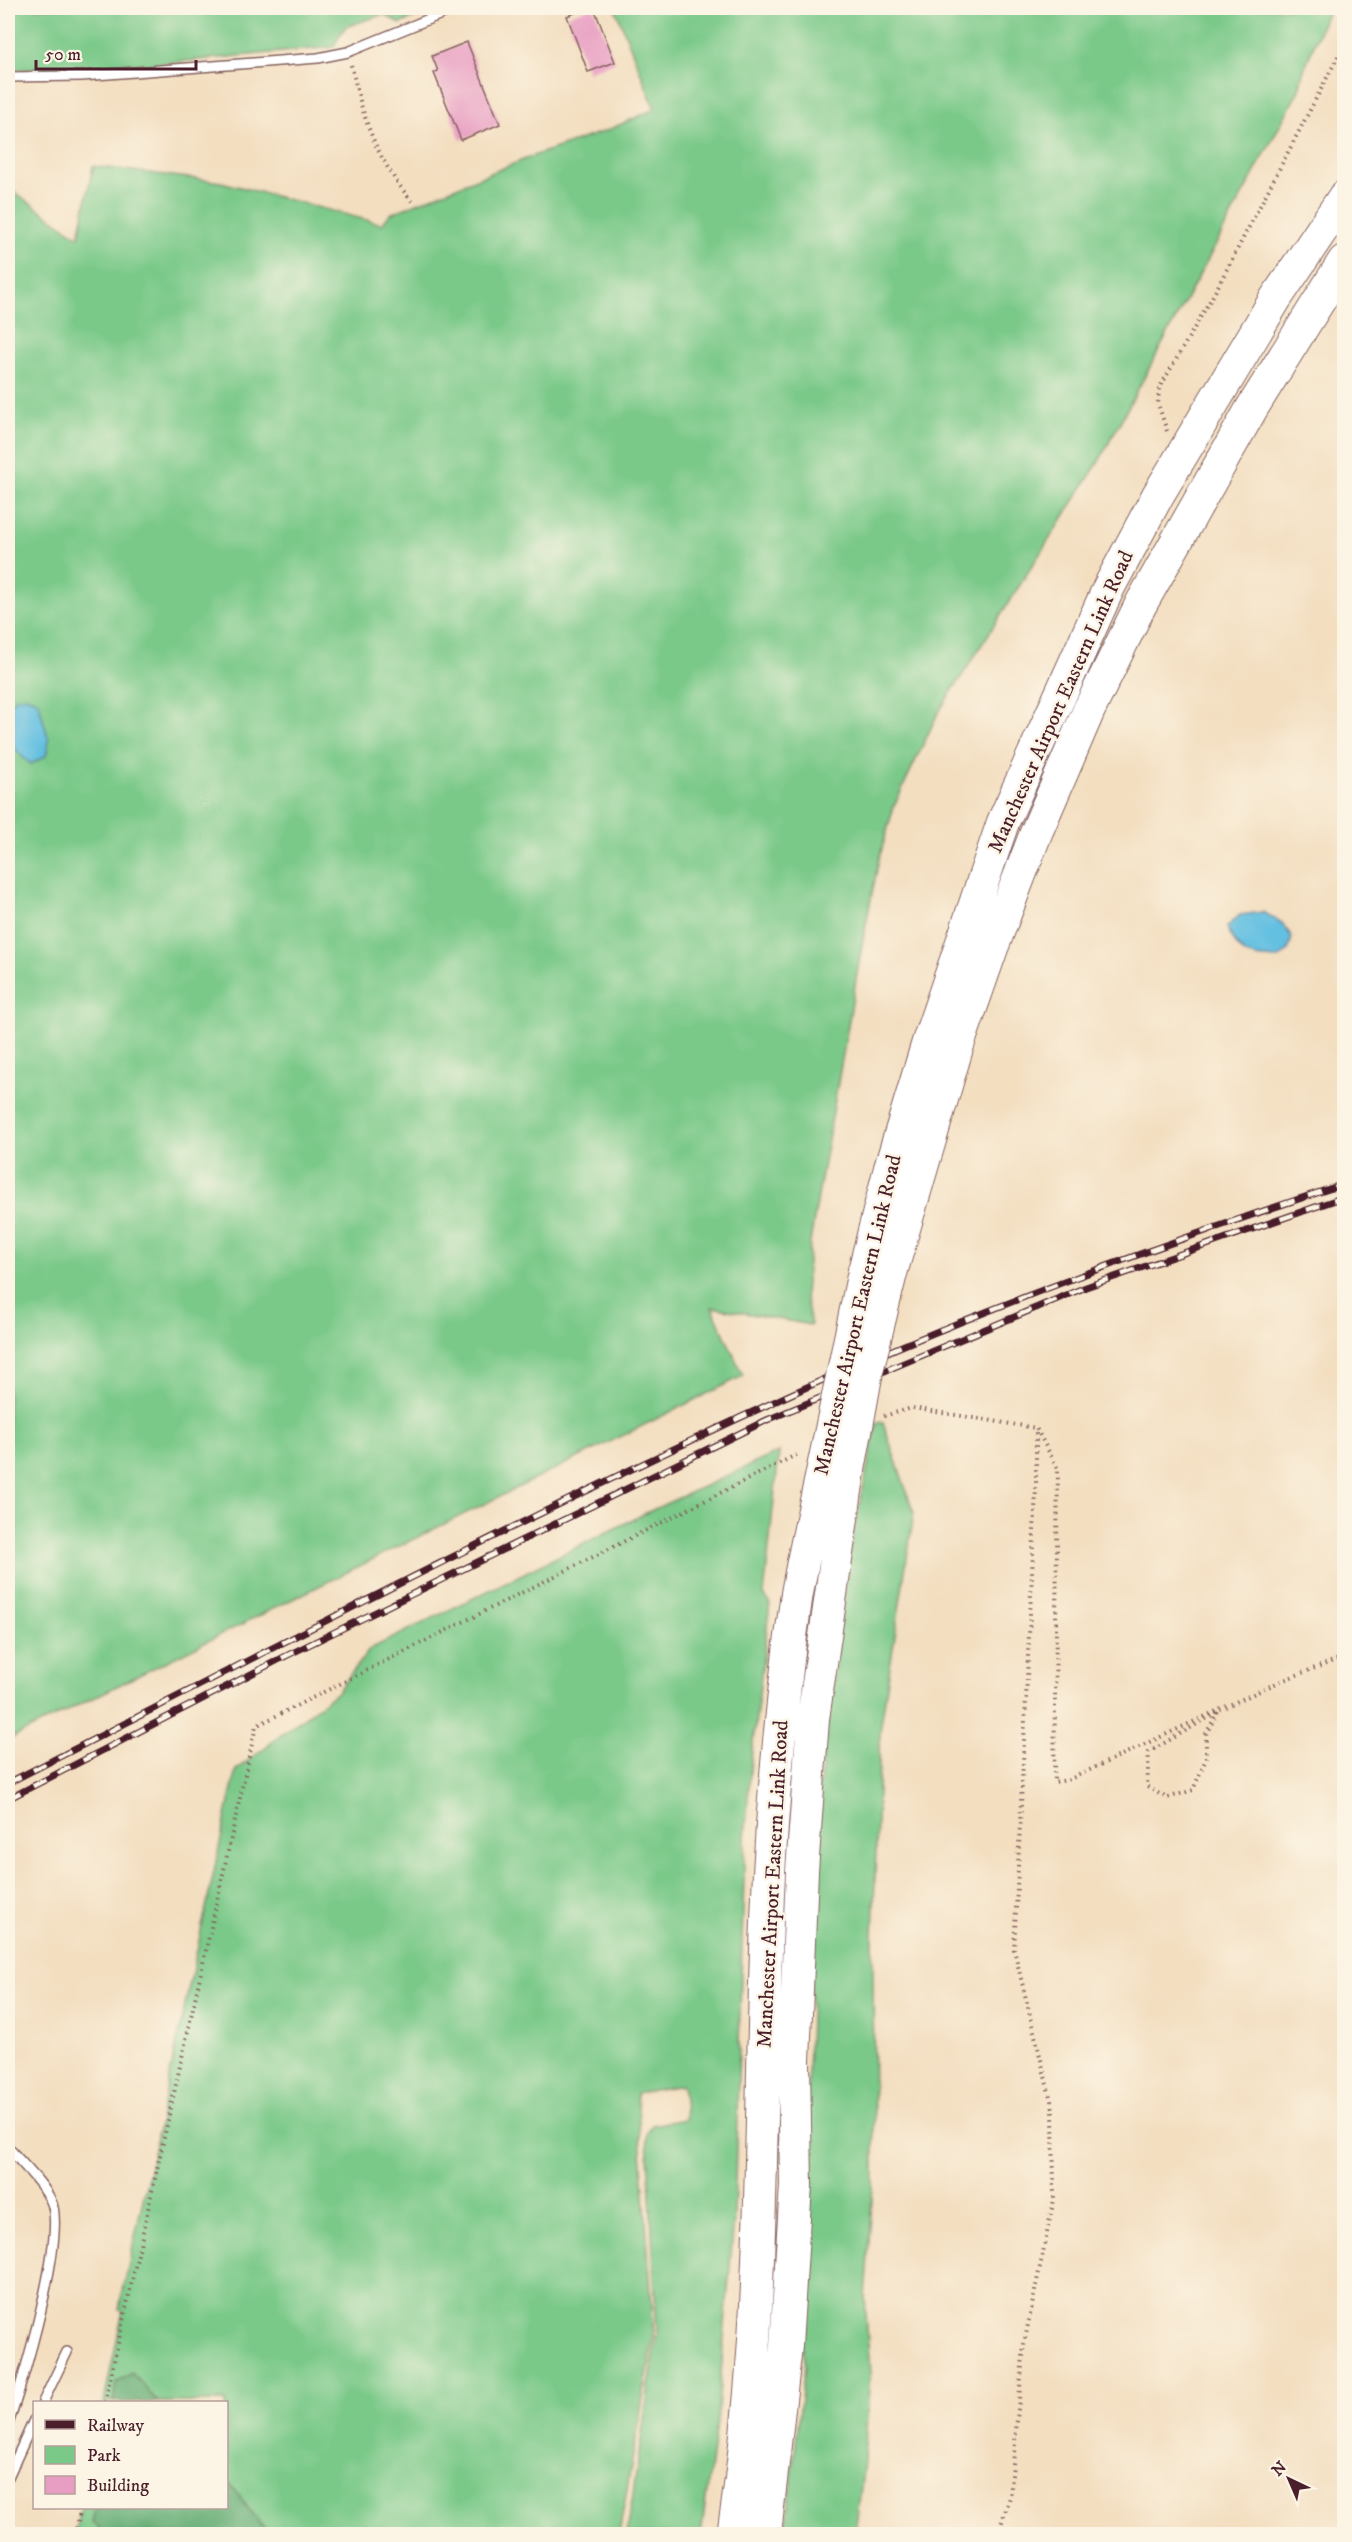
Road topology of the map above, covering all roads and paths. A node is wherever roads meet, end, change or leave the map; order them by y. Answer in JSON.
{"nodes":[{"id":1,"x":456,"y":8,"type":"edge"},
{"id":2,"x":1344,"y":45,"type":"edge"},
{"id":3,"x":348,"y":52,"type":"junction"},
{"id":4,"x":8,"y":77,"type":"edge"},
{"id":5,"x":1344,"y":197,"type":"edge"},
{"id":6,"x":414,"y":204,"type":"dead end"},
{"id":7,"x":1344,"y":261,"type":"edge"},
{"id":8,"x":1171,"y":439,"type":"dead end"},
{"id":9,"x":878,"y":1272,"type":"junction"},
{"id":10,"x":836,"y":1469,"type":"junction"},
{"id":11,"x":685,"y":1513,"type":"dead end"},
{"id":12,"x":1344,"y":1657,"type":"edge"},
{"id":13,"x":1218,"y":1712,"type":"junction"},
{"id":14,"x":8,"y":2147,"type":"edge"},
{"id":15,"x":67,"y":2352,"type":"dead end"},
{"id":16,"x":44,"y":2401,"type":"edge"},
{"id":17,"x":105,"y":2401,"type":"edge"},
{"id":18,"x":33,"y":2422,"type":"edge"},
{"id":19,"x":8,"y":2424,"type":"edge"},
{"id":20,"x":8,"y":2477,"type":"edge"},
{"id":21,"x":81,"y":2509,"type":"edge"},
{"id":22,"x":75,"y":2535,"type":"edge"},
{"id":23,"x":733,"y":2535,"type":"edge"},
{"id":24,"x":765,"y":2535,"type":"edge"},
{"id":25,"x":998,"y":2535,"type":"edge"}],
"edges":[{"from":1,"to":3,"type":"lane"},
{"from":2,"to":8,"type":"path"},
{"from":3,"to":4,"type":"lane"},
{"from":3,"to":6,"type":"path"},
{"from":5,"to":9,"type":"highway","name":"Manchester Airport Eastern Link Road"},
{"from":7,"to":9,"type":"highway","name":"Manchester Airport Eastern Link Road"},
{"from":9,"to":10,"type":"highway","name":"Manchester Airport Eastern Link Road","bridge":true},
{"from":10,"to":23,"type":"highway","name":"Manchester Airport Eastern Link Road"},
{"from":10,"to":24,"type":"highway","name":"Manchester Airport Eastern Link Road"},
{"from":11,"to":17,"type":"path"},
{"from":12,"to":13,"type":"path"},
{"from":13,"to":13,"type":"path"},
{"from":13,"to":25,"type":"path"},
{"from":14,"to":19,"type":"lane"},
{"from":15,"to":16,"type":"lane"},
{"from":18,"to":20,"type":"lane"},
{"from":21,"to":22,"type":"path"}]}
